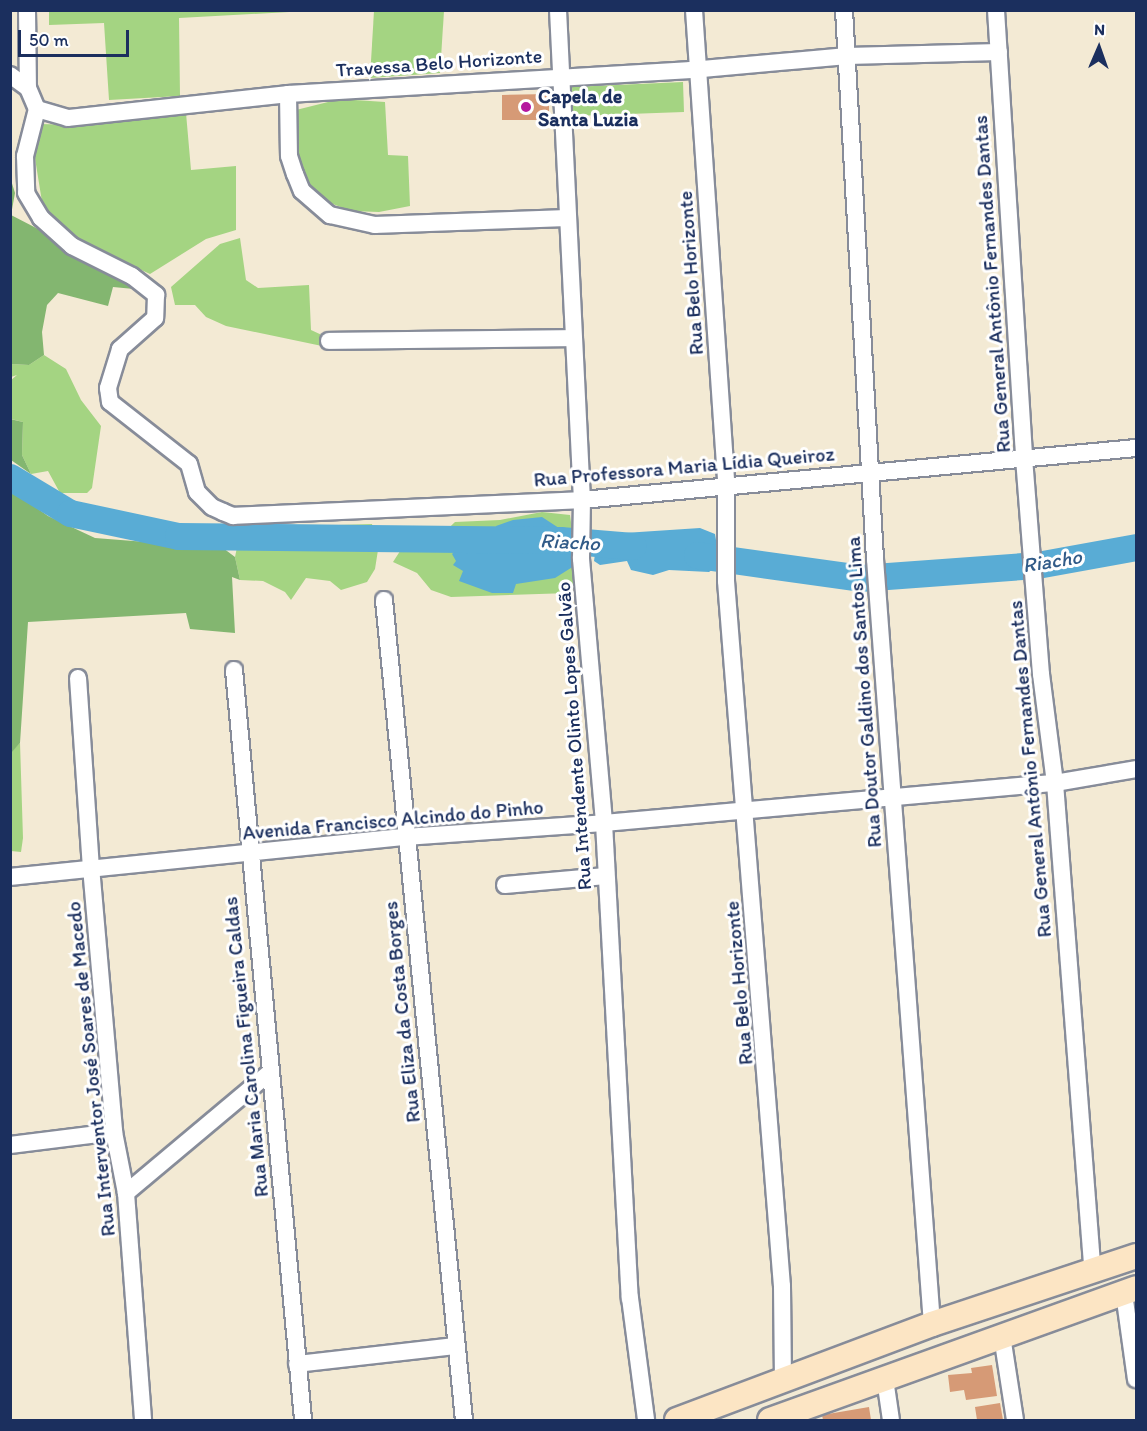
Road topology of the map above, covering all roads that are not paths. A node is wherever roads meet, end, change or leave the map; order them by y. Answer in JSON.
{"nodes":[{"id":1,"x":27,"y":10,"type":"edge"},
{"id":2,"x":558,"y":10,"type":"edge"},
{"id":3,"x":694,"y":10,"type":"edge"},
{"id":4,"x":844,"y":10,"type":"edge"},
{"id":5,"x":996,"y":10,"type":"edge"},
{"id":6,"x":999,"y":52,"type":"junction"},
{"id":7,"x":847,"y":56,"type":"junction"},
{"id":8,"x":698,"y":67,"type":"junction"},
{"id":9,"x":10,"y":75,"type":"edge"},
{"id":10,"x":559,"y":77,"type":"junction"},
{"id":11,"x":28,"y":88,"type":"junction"},
{"id":12,"x":288,"y":94,"type":"junction"},
{"id":13,"x":37,"y":109,"type":"junction"},
{"id":14,"x":566,"y":218,"type":"junction"},
{"id":15,"x":573,"y":338,"type":"junction"},
{"id":16,"x":329,"y":341,"type":"dead end"},
{"id":17,"x":1137,"y":448,"type":"edge"},
{"id":18,"x":1024,"y":458,"type":"junction"},
{"id":19,"x":870,"y":473,"type":"junction"},
{"id":20,"x":726,"y":485,"type":"junction"},
{"id":21,"x":582,"y":500,"type":"junction"},
{"id":22,"x":384,"y":600,"type":"dead end"},
{"id":23,"x":234,"y":670,"type":"dead end"},
{"id":24,"x":78,"y":678,"type":"dead end"},
{"id":25,"x":1137,"y":769,"type":"edge"},
{"id":26,"x":1055,"y":783,"type":"junction"},
{"id":27,"x":894,"y":796,"type":"junction"},
{"id":28,"x":746,"y":811,"type":"junction"},
{"id":29,"x":604,"y":824,"type":"junction"},
{"id":30,"x":405,"y":837,"type":"junction"},
{"id":31,"x":249,"y":853,"type":"junction"},
{"id":32,"x":91,"y":867,"type":"junction"},
{"id":33,"x":606,"y":876,"type":"junction"},
{"id":34,"x":10,"y":877,"type":"edge"},
{"id":35,"x":506,"y":885,"type":"dead end"},
{"id":36,"x":270,"y":1072,"type":"junction"},
{"id":37,"x":114,"y":1132,"type":"junction"},
{"id":38,"x":10,"y":1145,"type":"edge"},
{"id":39,"x":126,"y":1193,"type":"junction"},
{"id":40,"x":1137,"y":1256,"type":"edge"},
{"id":41,"x":1093,"y":1272,"type":"junction"},
{"id":42,"x":1130,"y":1290,"type":"edge"},
{"id":43,"x":932,"y":1324,"type":"junction"},
{"id":44,"x":1002,"y":1336,"type":"junction"},
{"id":45,"x":456,"y":1346,"type":"junction"},
{"id":46,"x":297,"y":1364,"type":"junction"},
{"id":47,"x":885,"y":1379,"type":"junction"},
{"id":48,"x":1137,"y":1379,"type":"edge"},
{"id":49,"x":783,"y":1382,"type":"junction"},
{"id":50,"x":701,"y":1417,"type":"edge"},
{"id":51,"x":143,"y":1420,"type":"edge"},
{"id":52,"x":303,"y":1420,"type":"edge"},
{"id":53,"x":464,"y":1420,"type":"edge"},
{"id":54,"x":646,"y":1420,"type":"edge"},
{"id":55,"x":677,"y":1420,"type":"edge"},
{"id":56,"x":770,"y":1420,"type":"edge"},
{"id":57,"x":891,"y":1420,"type":"edge"},
{"id":58,"x":1015,"y":1420,"type":"edge"}],
"edges":[{"from":1,"to":11,"type":"street"},
{"from":2,"to":10,"type":"street","name":"Rua Intendente Olinto Lopes Galvão"},
{"from":3,"to":8,"type":"street","name":"Rua Belo Horizonte"},
{"from":4,"to":7,"type":"street","name":"Rua Doutor Galdino dos Santos Lima"},
{"from":5,"to":6,"type":"street","name":"Rua General Antônio Fernandes Dantas"},
{"from":6,"to":7,"type":"street","name":"Travessa Belo Horizonte"},
{"from":6,"to":18,"type":"street","name":"Rua General Antônio Fernandes Dantas"},
{"from":7,"to":8,"type":"street","name":"Travessa Belo Horizonte"},
{"from":7,"to":19,"type":"street","name":"Rua Doutor Galdino dos Santos Lima"},
{"from":8,"to":10,"type":"street","name":"Travessa Belo Horizonte"},
{"from":8,"to":20,"type":"street","name":"Rua Belo Horizonte"},
{"from":9,"to":11,"type":"street"},
{"from":10,"to":12,"type":"street","name":"Travessa Belo Horizonte"},
{"from":10,"to":14,"type":"street","name":"Rua Intendente Olinto Lopes Galvão"},
{"from":11,"to":13,"type":"street"},
{"from":12,"to":13,"type":"street","name":"Travessa Belo Horizonte"},
{"from":12,"to":14,"type":"street"},
{"from":13,"to":21,"type":"street","name":"Rua Professora Maria Lídia Queiroz"},
{"from":14,"to":15,"type":"street","name":"Rua Intendente Olinto Lopes Galvão"},
{"from":15,"to":16,"type":"street"},
{"from":15,"to":21,"type":"street","name":"Rua Intendente Olinto Lopes Galvão"},
{"from":17,"to":18,"type":"street","name":"Rua Professora Maria Lídia Queiroz"},
{"from":18,"to":19,"type":"street","name":"Rua Professora Maria Lídia Queiroz"},
{"from":18,"to":26,"type":"street","name":"Rua General Antônio Fernandes Dantas"},
{"from":19,"to":20,"type":"street","name":"Rua Professora Maria Lídia Queiroz"},
{"from":19,"to":27,"type":"street","name":"Rua Doutor Galdino dos Santos Lima"},
{"from":20,"to":21,"type":"street","name":"Rua Professora Maria Lídia Queiroz"},
{"from":20,"to":28,"type":"street","name":"Rua Belo Horizonte"},
{"from":21,"to":29,"type":"street","name":"Rua Intendente Olinto Lopes Galvão"},
{"from":22,"to":30,"type":"street","name":"Rua Eliza da Costa Borges"},
{"from":23,"to":31,"type":"street","name":"Rua Maria Carolina Figueira Caldas"},
{"from":24,"to":32,"type":"street","name":"Rua Interventor José Soares de Macedo"},
{"from":25,"to":26,"type":"street","name":"Avenida Francisco Alcindo do Pinho"},
{"from":26,"to":27,"type":"street","name":"Avenida Francisco Alcindo do Pinho"},
{"from":26,"to":41,"type":"street","name":"Rua General Antônio Fernandes Dantas"},
{"from":27,"to":28,"type":"street","name":"Avenida Francisco Alcindo do Pinho"},
{"from":27,"to":43,"type":"street","name":"Rua Doutor Galdino dos Santos Lima"},
{"from":28,"to":29,"type":"street","name":"Avenida Francisco Alcindo do Pinho"},
{"from":28,"to":49,"type":"street","name":"Rua Belo Horizonte"},
{"from":29,"to":30,"type":"street","name":"Avenida Francisco Alcindo do Pinho"},
{"from":29,"to":33,"type":"street","name":"Rua Intendente Olinto Lopes Galvão"},
{"from":30,"to":31,"type":"street","name":"Avenida Francisco Alcindo do Pinho"},
{"from":30,"to":45,"type":"street","name":"Rua Eliza da Costa Borges"},
{"from":31,"to":32,"type":"street","name":"Avenida Francisco Alcindo do Pinho"},
{"from":31,"to":36,"type":"street","name":"Rua Maria Carolina Figueira Caldas"},
{"from":32,"to":34,"type":"street","name":"Avenida Francisco Alcindo do Pinho"},
{"from":32,"to":37,"type":"street","name":"Rua Interventor José Soares de Macedo"},
{"from":33,"to":35,"type":"street"},
{"from":33,"to":54,"type":"street","name":"Rua Intendente Olinto Lopes Galvão"},
{"from":36,"to":39,"type":"street"},
{"from":36,"to":46,"type":"street","name":"Rua Maria Carolina Figueira Caldas"},
{"from":37,"to":38,"type":"street"},
{"from":37,"to":39,"type":"street","name":"Rua Interventor José Soares de Macedo"},
{"from":39,"to":51,"type":"street","name":"Rua Interventor José Soares de Macedo"},
{"from":40,"to":41,"type":"street"},
{"from":41,"to":43,"type":"street"},
{"from":42,"to":44,"type":"street"},
{"from":42,"to":48,"type":"street"},
{"from":43,"to":49,"type":"street"},
{"from":44,"to":47,"type":"street"},
{"from":44,"to":58,"type":"street"},
{"from":45,"to":46,"type":"street"},
{"from":45,"to":53,"type":"street","name":"Rua Eliza da Costa Borges"},
{"from":46,"to":52,"type":"street","name":"Rua Maria Carolina Figueira Caldas"},
{"from":47,"to":56,"type":"street"},
{"from":47,"to":57,"type":"street"},
{"from":49,"to":50,"type":"street"},
{"from":50,"to":55,"type":"street"}]}
